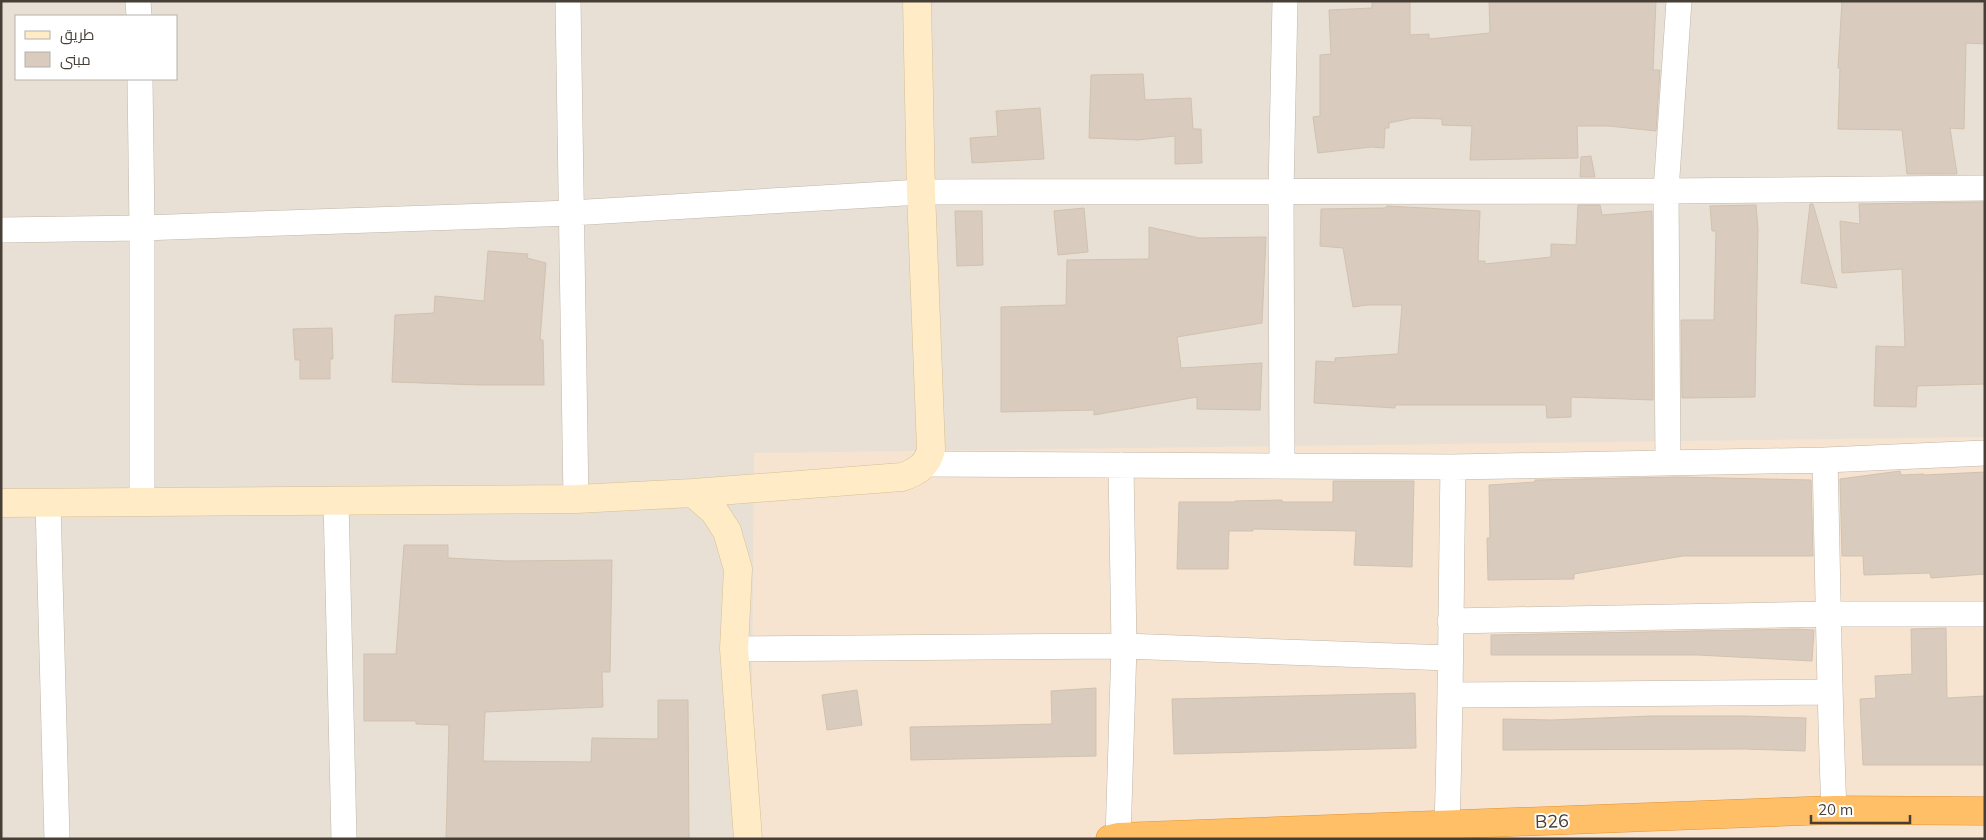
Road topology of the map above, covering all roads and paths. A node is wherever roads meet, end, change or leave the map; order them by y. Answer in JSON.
{"nodes":[{"id":1,"x":138,"y":1,"type":"edge"},
{"id":2,"x":568,"y":1,"type":"edge"},
{"id":3,"x":917,"y":1,"type":"edge"},
{"id":4,"x":1285,"y":1,"type":"edge"},
{"id":5,"x":1678,"y":1,"type":"edge"},
{"id":6,"x":138,"y":15,"type":"edge"},
{"id":7,"x":140,"y":80,"type":"edge"},
{"id":8,"x":1985,"y":188,"type":"edge"},
{"id":9,"x":1281,"y":191,"type":"junction"},
{"id":10,"x":1666,"y":191,"type":"junction"},
{"id":11,"x":921,"y":192,"type":"junction"},
{"id":12,"x":571,"y":213,"type":"junction"},
{"id":13,"x":142,"y":228,"type":"junction"},
{"id":14,"x":1,"y":230,"type":"edge"},
{"id":15,"x":1985,"y":453,"type":"edge"},
{"id":16,"x":1824,"y":460,"type":"junction"},
{"id":17,"x":1668,"y":463,"type":"junction"},
{"id":18,"x":925,"y":464,"type":"junction"},
{"id":19,"x":1122,"y":465,"type":"junction"},
{"id":20,"x":1282,"y":465,"type":"junction"},
{"id":21,"x":1453,"y":467,"type":"junction"},
{"id":22,"x":693,"y":493,"type":"junction"},
{"id":23,"x":576,"y":499,"type":"junction"},
{"id":24,"x":142,"y":501,"type":"junction"},
{"id":25,"x":336,"y":501,"type":"junction"},
{"id":26,"x":48,"y":502,"type":"junction"},
{"id":27,"x":1,"y":503,"type":"edge"},
{"id":28,"x":1829,"y":614,"type":"junction"},
{"id":29,"x":1985,"y":614,"type":"edge"},
{"id":30,"x":1450,"y":622,"type":"junction"},
{"id":31,"x":1124,"y":646,"type":"junction"},
{"id":32,"x":734,"y":649,"type":"junction"},
{"id":33,"x":1449,"y":658,"type":"junction"},
{"id":34,"x":1828,"y":692,"type":"junction"},
{"id":35,"x":1451,"y":695,"type":"junction"},
{"id":36,"x":1834,"y":810,"type":"junction"},
{"id":37,"x":1985,"y":811,"type":"edge"},
{"id":38,"x":1447,"y":824,"type":"junction"},
{"id":39,"x":1116,"y":838,"type":"edge"},
{"id":40,"x":56,"y":839,"type":"edge"},
{"id":41,"x":344,"y":839,"type":"edge"},
{"id":42,"x":748,"y":839,"type":"edge"}],
"edges":[{"from":1,"to":6,"type":"street"},
{"from":2,"to":12,"type":"street"},
{"from":3,"to":11,"type":"street"},
{"from":4,"to":9,"type":"street"},
{"from":5,"to":10,"type":"street"},
{"from":7,"to":13,"type":"street"},
{"from":8,"to":10,"type":"street"},
{"from":9,"to":10,"type":"street"},
{"from":9,"to":11,"type":"street"},
{"from":9,"to":20,"type":"street"},
{"from":10,"to":17,"type":"street"},
{"from":11,"to":12,"type":"street"},
{"from":11,"to":18,"type":"street"},
{"from":12,"to":13,"type":"street"},
{"from":12,"to":23,"type":"street"},
{"from":13,"to":14,"type":"street"},
{"from":13,"to":24,"type":"street"},
{"from":15,"to":16,"type":"street"},
{"from":16,"to":17,"type":"street"},
{"from":16,"to":28,"type":"street"},
{"from":17,"to":21,"type":"street"},
{"from":18,"to":19,"type":"street"},
{"from":18,"to":22,"type":"street"},
{"from":19,"to":20,"type":"street"},
{"from":19,"to":31,"type":"street"},
{"from":20,"to":21,"type":"street"},
{"from":21,"to":30,"type":"street"},
{"from":22,"to":23,"type":"street"},
{"from":22,"to":32,"type":"street"},
{"from":23,"to":25,"type":"street"},
{"from":24,"to":25,"type":"street"},
{"from":24,"to":26,"type":"street"},
{"from":25,"to":41,"type":"street"},
{"from":26,"to":27,"type":"street"},
{"from":26,"to":40,"type":"street"},
{"from":28,"to":29,"type":"street"},
{"from":28,"to":30,"type":"street"},
{"from":28,"to":34,"type":"street"},
{"from":30,"to":33,"type":"street"},
{"from":31,"to":32,"type":"street"},
{"from":31,"to":33,"type":"street"},
{"from":31,"to":39,"type":"street"},
{"from":32,"to":42,"type":"street"},
{"from":33,"to":35,"type":"street"},
{"from":34,"to":35,"type":"street"},
{"from":34,"to":36,"type":"street"},
{"from":35,"to":38,"type":"street"},
{"from":36,"to":37,"type":"highway","name":"B26"},
{"from":36,"to":38,"type":"highway","name":"B26"},
{"from":38,"to":39,"type":"highway","name":"B26"}]}
